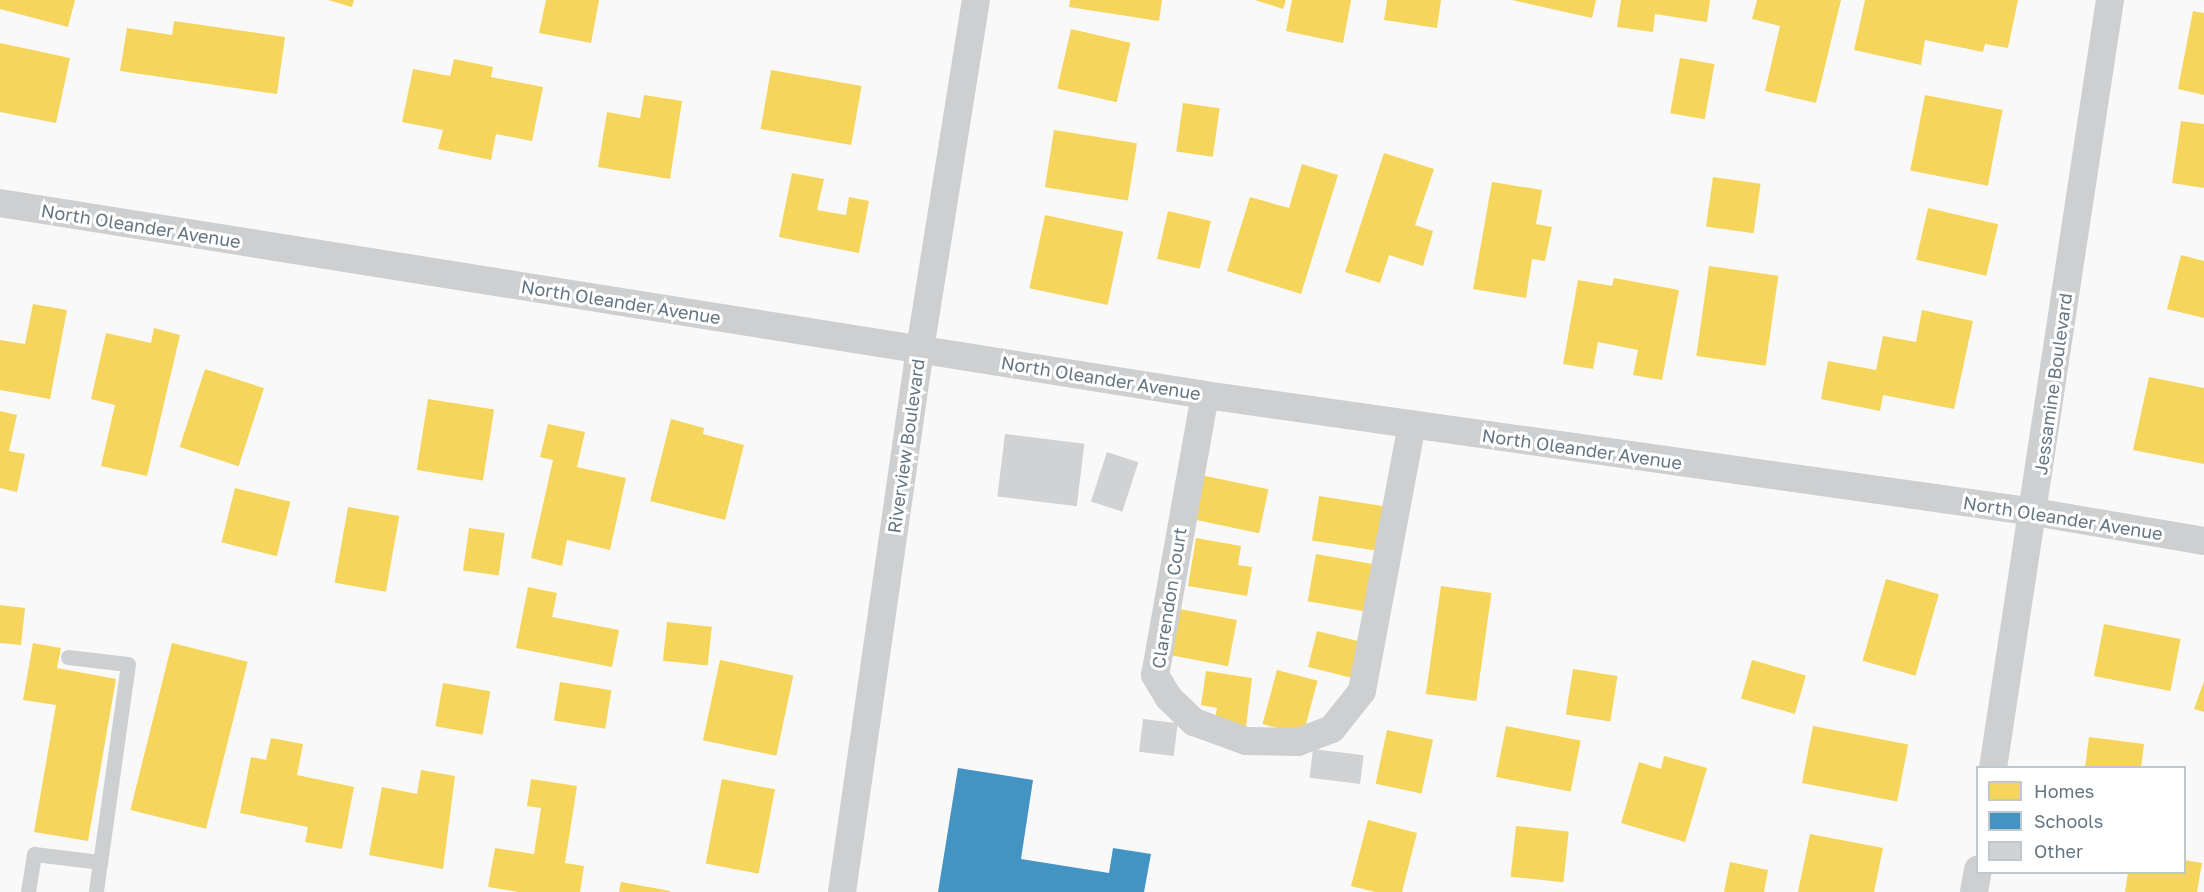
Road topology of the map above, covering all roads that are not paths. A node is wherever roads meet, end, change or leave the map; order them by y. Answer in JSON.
{"nodes":[{"id":1,"x":976,"y":0,"type":"edge"},
{"id":2,"x":2110,"y":0,"type":"edge"},
{"id":3,"x":0,"y":203,"type":"edge"},
{"id":4,"x":920,"y":349,"type":"junction"},
{"id":5,"x":1204,"y":395,"type":"junction"},
{"id":6,"x":1412,"y":425,"type":"junction"},
{"id":7,"x":2034,"y":512,"type":"junction"},
{"id":8,"x":2204,"y":541,"type":"edge"},
{"id":9,"x":68,"y":657,"type":"dead end"},
{"id":10,"x":1994,"y":766,"type":"edge"},
{"id":11,"x":100,"y":862,"type":"junction"},
{"id":12,"x":1976,"y":874,"type":"edge"},
{"id":13,"x":28,"y":892,"type":"edge"},
{"id":14,"x":96,"y":892,"type":"edge"},
{"id":15,"x":842,"y":892,"type":"edge"},
{"id":16,"x":1974,"y":892,"type":"edge"}],
"edges":[{"from":1,"to":4,"type":"street","name":"Riverview Boulevard"},
{"from":2,"to":7,"type":"street","name":"Jessamine Boulevard"},
{"from":3,"to":4,"type":"street","name":"North Oleander Avenue"},
{"from":4,"to":5,"type":"street","name":"North Oleander Avenue"},
{"from":4,"to":15,"type":"street","name":"Riverview Boulevard"},
{"from":5,"to":6,"type":"street","name":"North Oleander Avenue"},
{"from":5,"to":6,"type":"street","name":"Clarendon Court"},
{"from":6,"to":7,"type":"street","name":"North Oleander Avenue"},
{"from":7,"to":8,"type":"street","name":"North Oleander Avenue"},
{"from":7,"to":10,"type":"street","name":"Jessamine Boulevard"},
{"from":9,"to":11,"type":"lane"},
{"from":11,"to":13,"type":"lane"},
{"from":11,"to":14,"type":"lane"},
{"from":12,"to":16,"type":"street"}]}
